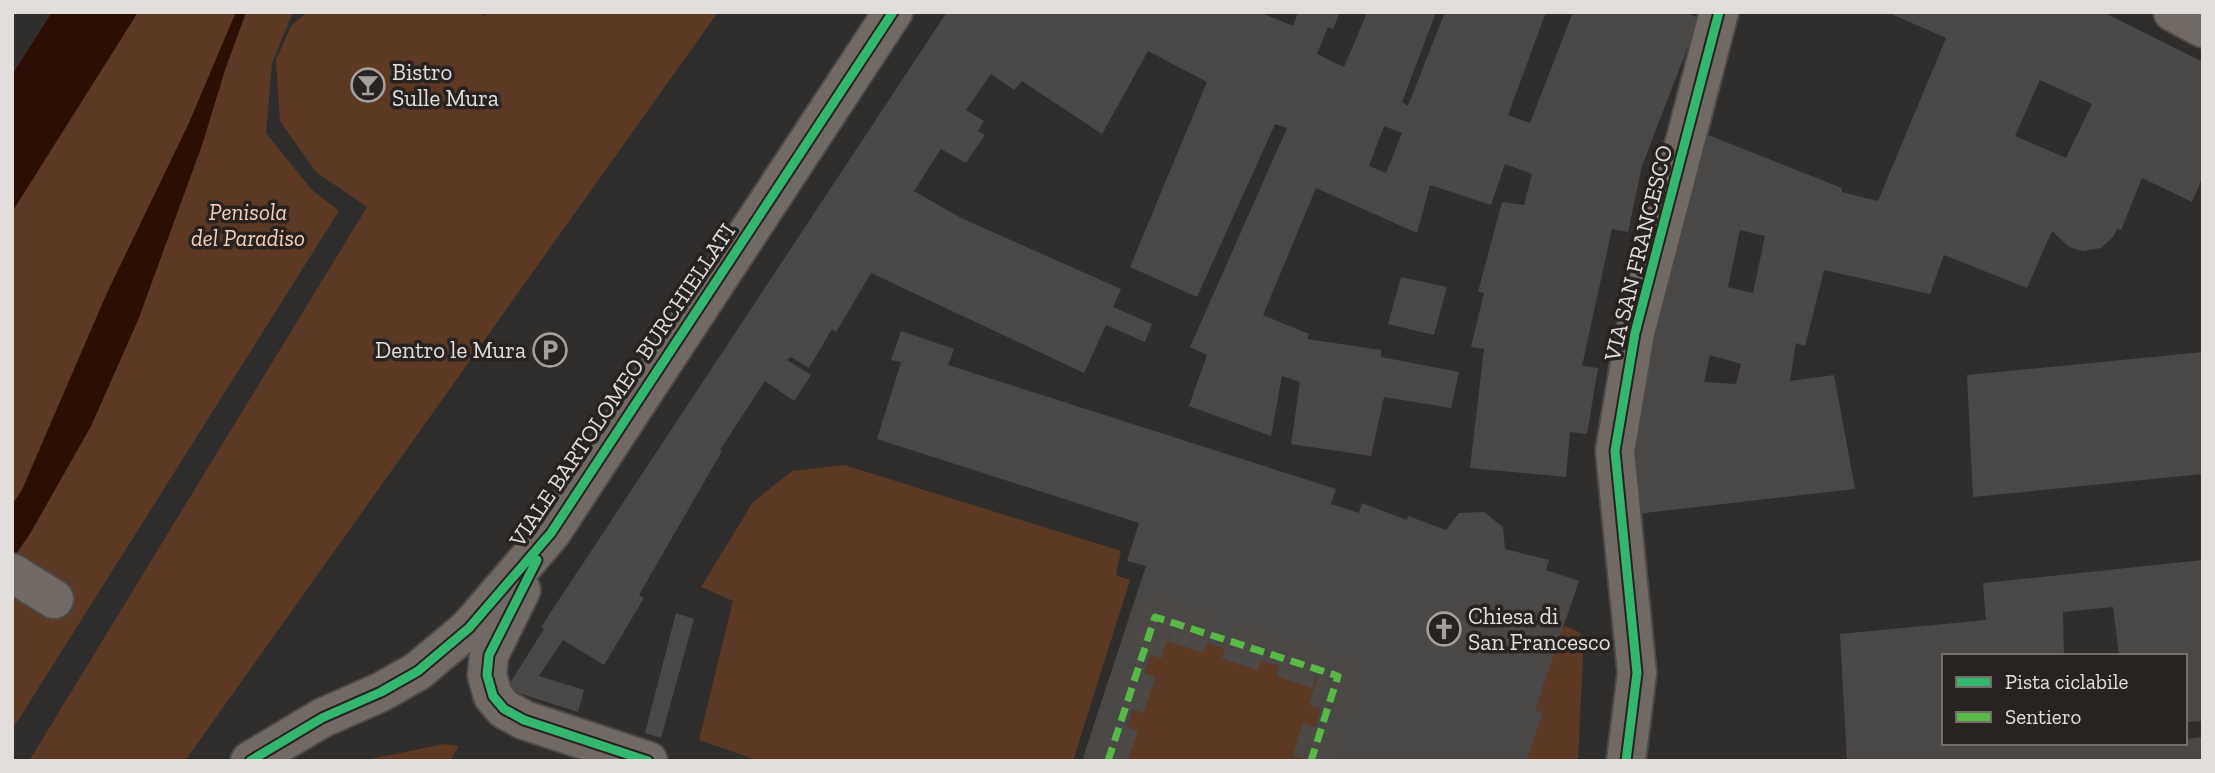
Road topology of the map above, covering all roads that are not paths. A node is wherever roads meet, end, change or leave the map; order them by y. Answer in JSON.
{"nodes":[{"id":1,"x":893,"y":12,"type":"edge"},
{"id":2,"x":1719,"y":12,"type":"edge"},
{"id":3,"x":2173,"y":12,"type":"edge"},
{"id":4,"x":2203,"y":29,"type":"edge"},
{"id":5,"x":551,"y":533,"type":"junction"},
{"id":6,"x":12,"y":573,"type":"edge"},
{"id":7,"x":54,"y":599,"type":"dead end"},
{"id":8,"x":250,"y":761,"type":"edge"},
{"id":9,"x":648,"y":761,"type":"edge"},
{"id":10,"x":1626,"y":761,"type":"edge"}],
"edges":[{"from":1,"to":5,"type":"street","name":"VIALE BARTOLOMEO BURCHIELLATI"},
{"from":2,"to":10,"type":"street","name":"VIA SAN FRANCESCO"},
{"from":3,"to":4,"type":"street"},
{"from":5,"to":8,"type":"street","name":"VIALE BARTOLOMEO BURCHIELLATI"},
{"from":5,"to":9,"type":"street"},
{"from":6,"to":7,"type":"street"}]}
